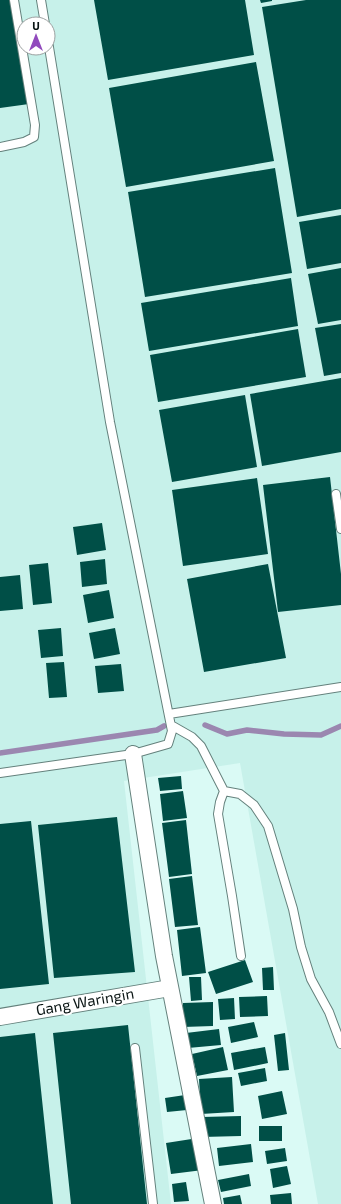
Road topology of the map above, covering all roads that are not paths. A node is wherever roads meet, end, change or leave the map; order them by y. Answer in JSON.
{"nodes":[{"id":1,"x":14,"y":0,"type":"edge"},
{"id":2,"x":41,"y":0,"type":"edge"},
{"id":3,"x":44,"y":16,"type":"edge"},
{"id":4,"x":50,"y":56,"type":"edge"},
{"id":5,"x":0,"y":147,"type":"edge"},
{"id":6,"x":336,"y":494,"type":"dead end"},
{"id":7,"x":341,"y":529,"type":"edge"},
{"id":8,"x":341,"y":687,"type":"edge"},
{"id":9,"x":169,"y":714,"type":"junction"},
{"id":10,"x":171,"y":725,"type":"junction"},
{"id":11,"x":133,"y":754,"type":"junction"},
{"id":12,"x":0,"y":773,"type":"edge"},
{"id":13,"x":224,"y":791,"type":"junction"},
{"id":14,"x":241,"y":956,"type":"dead end"},
{"id":15,"x":170,"y":988,"type":"junction"},
{"id":16,"x":0,"y":1017,"type":"edge"},
{"id":17,"x":341,"y":1044,"type":"edge"},
{"id":18,"x":136,"y":1048,"type":"dead end"},
{"id":19,"x":153,"y":1204,"type":"edge"},
{"id":20,"x":213,"y":1204,"type":"edge"}],
"edges":[{"from":1,"to":5,"type":"lane"},
{"from":2,"to":3,"type":"lane"},
{"from":4,"to":9,"type":"lane"},
{"from":6,"to":7,"type":"lane"},
{"from":8,"to":9,"type":"lane"},
{"from":9,"to":10,"type":"lane"},
{"from":10,"to":11,"type":"lane"},
{"from":10,"to":13,"type":"lane"},
{"from":11,"to":12,"type":"lane"},
{"from":11,"to":15,"type":"street"},
{"from":13,"to":14,"type":"lane"},
{"from":13,"to":17,"type":"lane"},
{"from":15,"to":16,"type":"street","name":"Gang Waringin"},
{"from":15,"to":20,"type":"street"},
{"from":18,"to":19,"type":"lane"}]}
